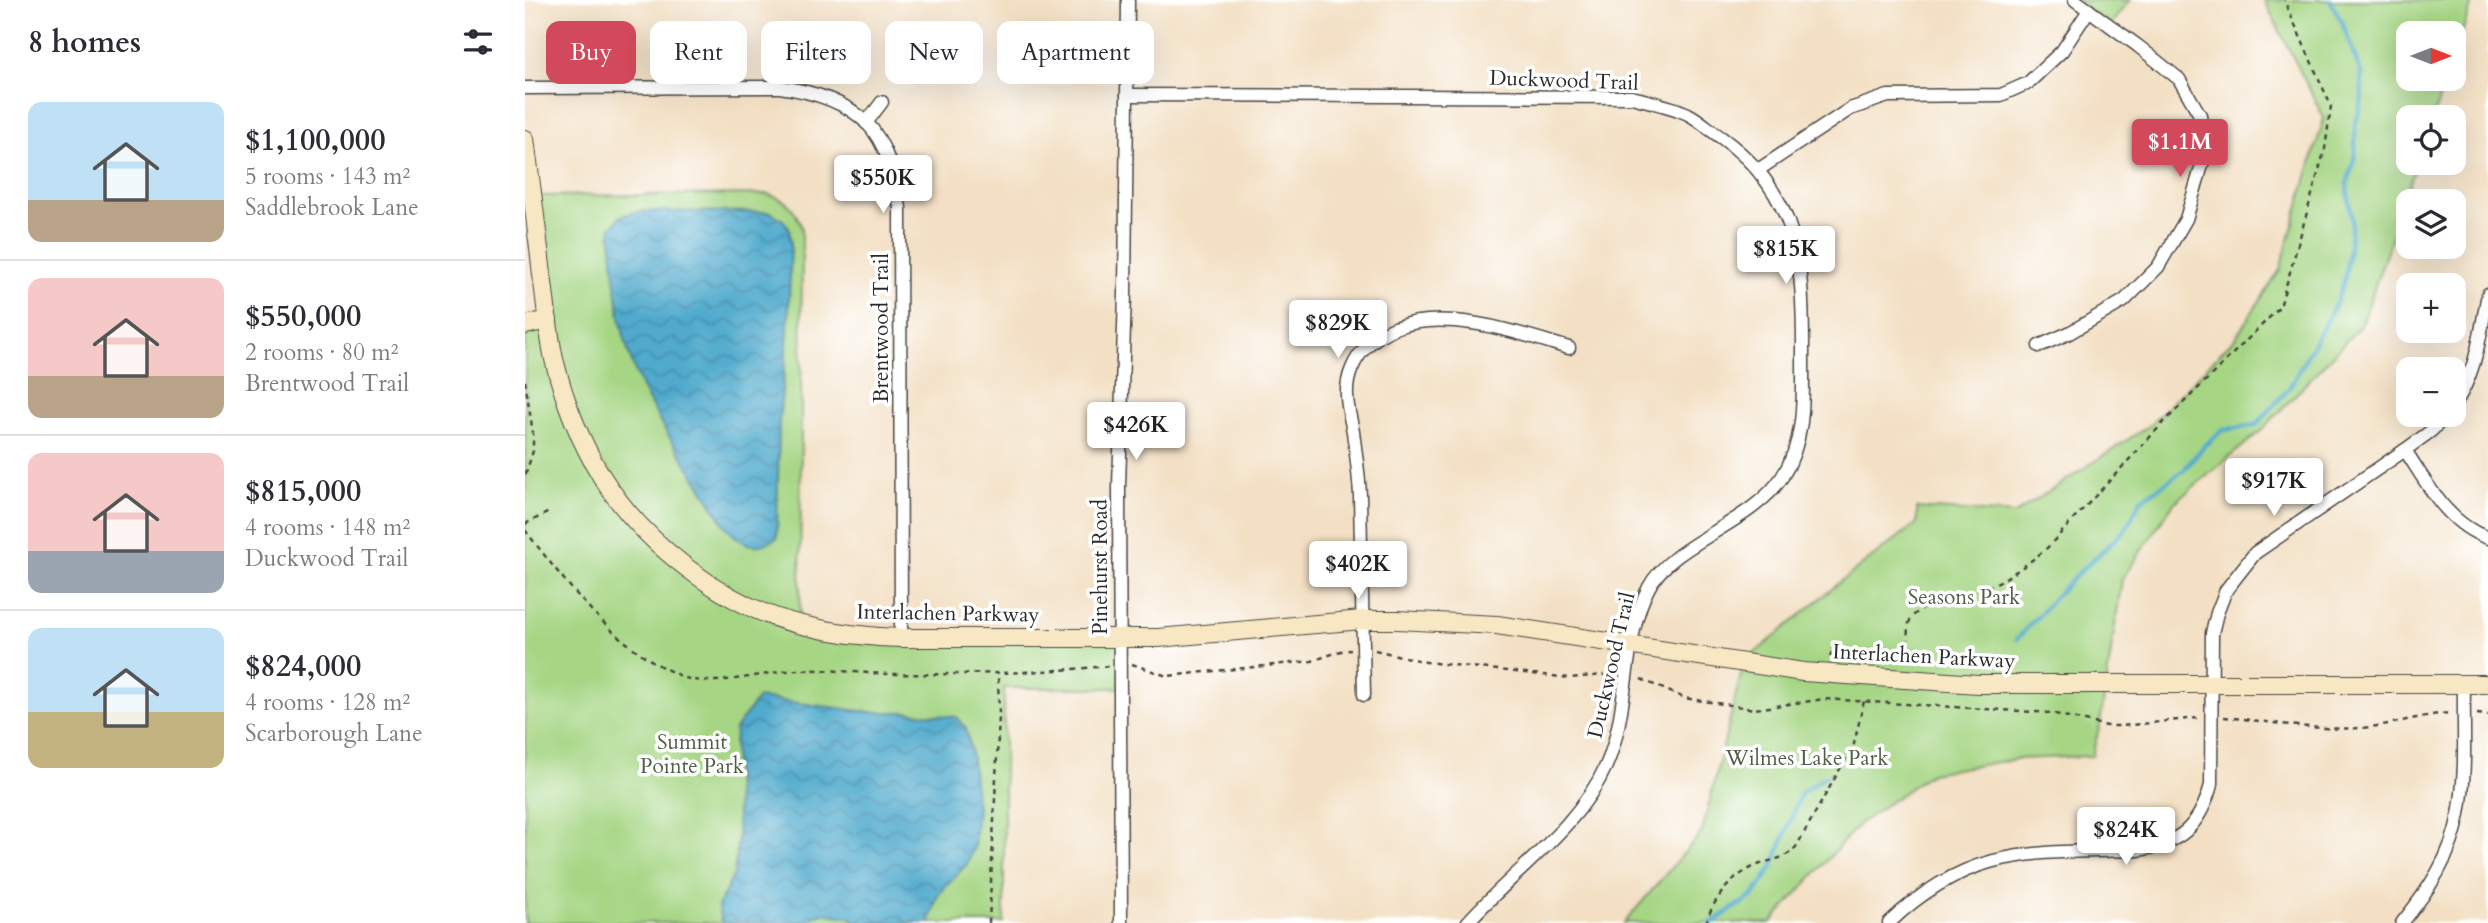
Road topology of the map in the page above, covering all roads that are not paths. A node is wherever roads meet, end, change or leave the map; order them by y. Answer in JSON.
{"nodes":[{"id":1,"x":1128,"y":0,"type":"edge"},
{"id":2,"x":2075,"y":0,"type":"edge"},
{"id":3,"x":2089,"y":10,"type":"junction"},
{"id":4,"x":525,"y":88,"type":"edge"},
{"id":5,"x":1127,"y":95,"type":"junction"},
{"id":6,"x":882,"y":102,"type":"dead end"},
{"id":7,"x":866,"y":123,"type":"junction"},
{"id":8,"x":525,"y":139,"type":"edge"},
{"id":9,"x":1758,"y":170,"type":"junction"},
{"id":10,"x":2488,"y":294,"type":"edge"},
{"id":11,"x":548,"y":320,"type":"junction"},
{"id":12,"x":525,"y":325,"type":"edge"},
{"id":13,"x":2039,"y":346,"type":"dead end"},
{"id":14,"x":1569,"y":348,"type":"dead end"},
{"id":15,"x":2466,"y":384,"type":"edge"},
{"id":16,"x":2435,"y":427,"type":"edge"},
{"id":17,"x":2405,"y":450,"type":"junction"},
{"id":18,"x":2488,"y":538,"type":"edge"},
{"id":19,"x":1362,"y":620,"type":"junction"},
{"id":20,"x":901,"y":638,"type":"junction"},
{"id":21,"x":1119,"y":638,"type":"junction"},
{"id":22,"x":1632,"y":644,"type":"junction"},
{"id":23,"x":2211,"y":684,"type":"junction"},
{"id":24,"x":2464,"y":684,"type":"junction"},
{"id":25,"x":2488,"y":684,"type":"edge"},
{"id":26,"x":1364,"y":695,"type":"dead end"},
{"id":27,"x":1121,"y":923,"type":"edge"},
{"id":28,"x":1467,"y":923,"type":"edge"},
{"id":29,"x":1889,"y":923,"type":"edge"},
{"id":30,"x":2402,"y":923,"type":"edge"}],
"edges":[{"from":1,"to":5,"type":"street","name":"Pinehurst Road"},
{"from":2,"to":3,"type":"street"},
{"from":3,"to":9,"type":"street"},
{"from":3,"to":13,"type":"street"},
{"from":4,"to":7,"type":"street","name":"Brentwood Trail"},
{"from":5,"to":9,"type":"street","name":"Duckwood Trail"},
{"from":5,"to":21,"type":"street","name":"Pinehurst Road"},
{"from":6,"to":7,"type":"street"},
{"from":7,"to":20,"type":"street","name":"Brentwood Trail"},
{"from":8,"to":11,"type":"street","name":"Interlachen Parkway"},
{"from":9,"to":22,"type":"street","name":"Duckwood Trail"},
{"from":10,"to":15,"type":"street"},
{"from":11,"to":12,"type":"street"},
{"from":11,"to":20,"type":"street","name":"Interlachen Parkway"},
{"from":14,"to":19,"type":"street"},
{"from":16,"to":17,"type":"street"},
{"from":17,"to":18,"type":"street"},
{"from":17,"to":23,"type":"street"},
{"from":19,"to":21,"type":"street","name":"Interlachen Parkway"},
{"from":19,"to":22,"type":"street","name":"Interlachen Parkway"},
{"from":19,"to":26,"type":"street"},
{"from":20,"to":21,"type":"street","name":"Interlachen Parkway"},
{"from":21,"to":27,"type":"street","name":"Pinehurst Road"},
{"from":22,"to":23,"type":"street","name":"Interlachen Parkway"},
{"from":22,"to":28,"type":"street","name":"Duckwood Trail"},
{"from":23,"to":24,"type":"street","name":"Interlachen Parkway"},
{"from":23,"to":29,"type":"street"},
{"from":24,"to":25,"type":"street","name":"Interlachen Parkway"},
{"from":24,"to":30,"type":"street"}]}
